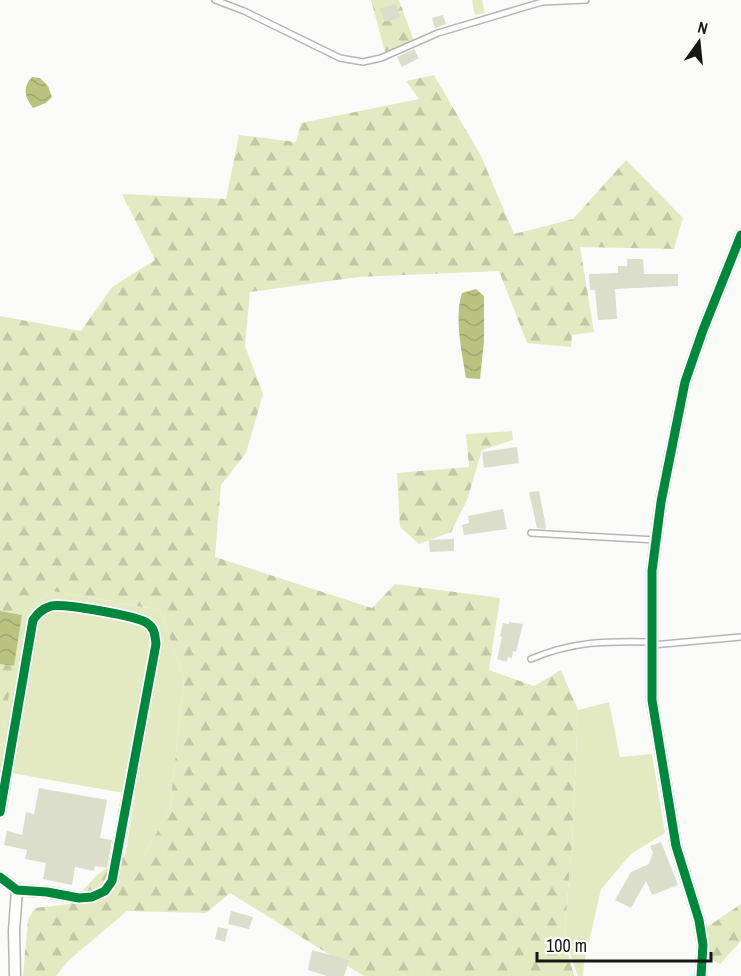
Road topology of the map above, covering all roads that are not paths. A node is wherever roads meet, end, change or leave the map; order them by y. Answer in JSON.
{"nodes":[{"id":1,"x":215,"y":0,"type":"edge"},
{"id":2,"x":586,"y":0,"type":"edge"},
{"id":3,"x":741,"y":235,"type":"edge"},
{"id":4,"x":531,"y":533,"type":"dead end"},
{"id":5,"x":656,"y":540,"type":"junction"},
{"id":6,"x":741,"y":637,"type":"edge"},
{"id":7,"x":652,"y":643,"type":"junction"},
{"id":8,"x":531,"y":659,"type":"dead end"},
{"id":9,"x":0,"y":812,"type":"edge"},
{"id":10,"x":0,"y":877,"type":"edge"},
{"id":11,"x":17,"y":890,"type":"junction"},
{"id":12,"x":15,"y":976,"type":"edge"},
{"id":13,"x":701,"y":976,"type":"edge"}],
"edges":[{"from":1,"to":2,"type":"lane"},
{"from":3,"to":5,"type":"street"},
{"from":4,"to":5,"type":"lane"},
{"from":5,"to":7,"type":"street"},
{"from":6,"to":7,"type":"lane"},
{"from":7,"to":8,"type":"lane"},
{"from":7,"to":13,"type":"street"},
{"from":9,"to":11,"type":"street"},
{"from":10,"to":11,"type":"street"},
{"from":11,"to":12,"type":"street"}]}
